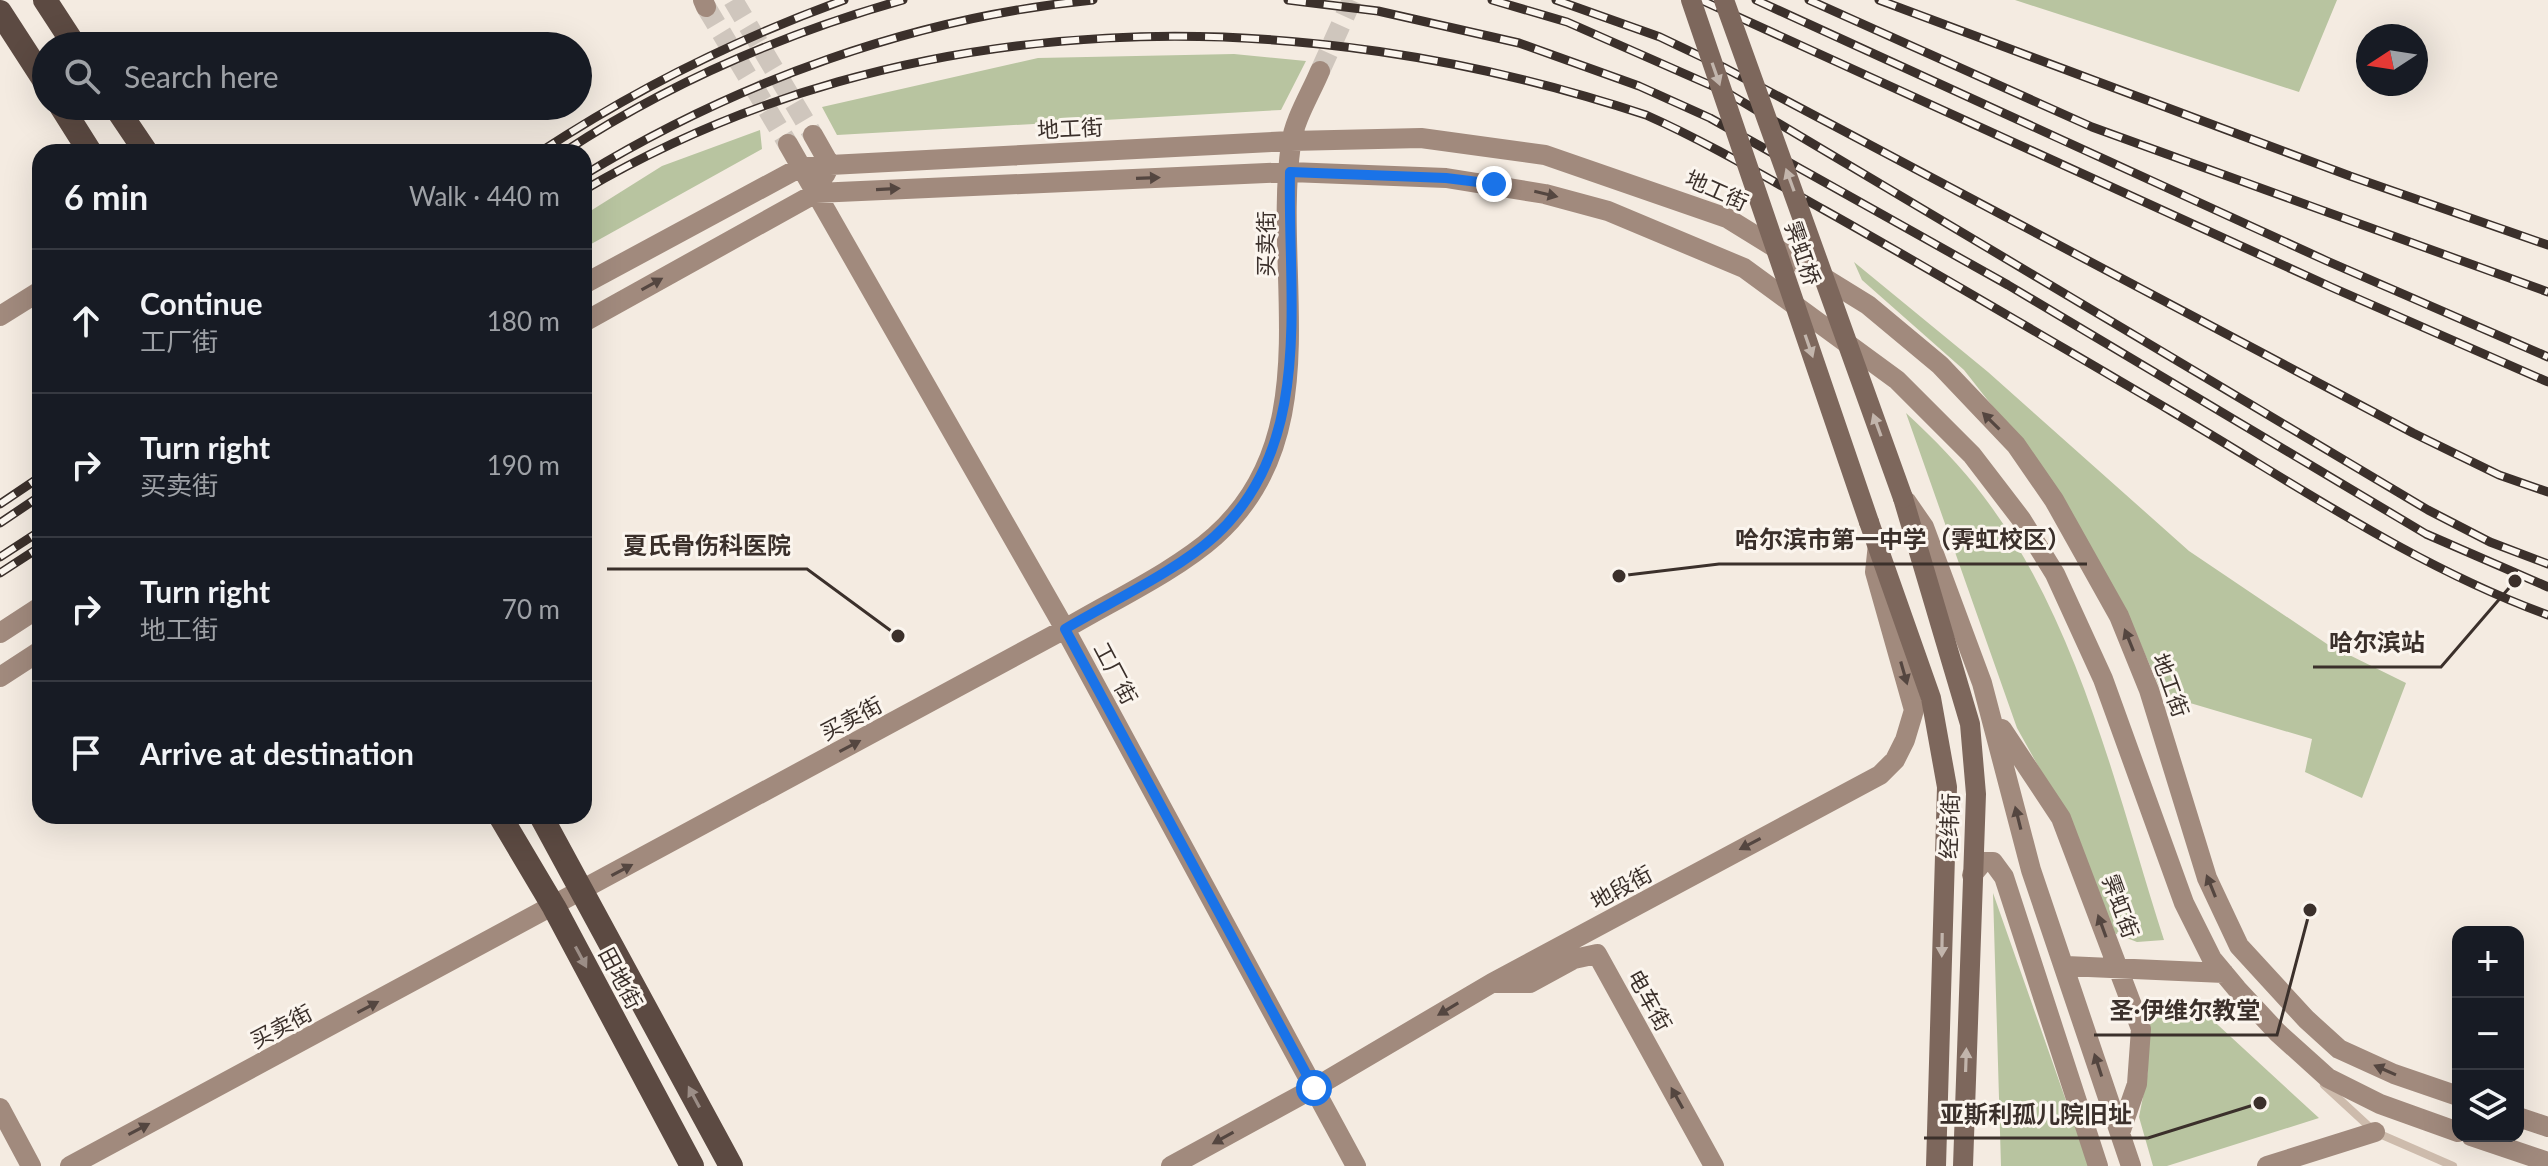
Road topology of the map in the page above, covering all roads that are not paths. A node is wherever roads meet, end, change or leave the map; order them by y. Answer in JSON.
{"nodes":[{"id":1,"x":45,"y":0,"type":"edge"},
{"id":2,"x":1691,"y":0,"type":"edge"},
{"id":3,"x":1724,"y":0,"type":"edge"},
{"id":4,"x":0,"y":12,"type":"edge"},
{"id":5,"x":66,"y":32,"type":"edge"},
{"id":6,"x":32,"y":61,"type":"edge"},
{"id":7,"x":1320,"y":71,"type":"tunnel mouth"},
{"id":8,"x":70,"y":120,"type":"edge"},
{"id":9,"x":124,"y":120,"type":"edge"},
{"id":10,"x":813,"y":135,"type":"tunnel mouth"},
{"id":11,"x":1291,"y":141,"type":"junction"},
{"id":12,"x":85,"y":144,"type":"edge"},
{"id":13,"x":141,"y":144,"type":"edge"},
{"id":14,"x":788,"y":144,"type":"tunnel mouth"},
{"id":15,"x":830,"y":165,"type":"junction"},
{"id":16,"x":801,"y":167,"type":"junction"},
{"id":17,"x":1290,"y":172,"type":"junction"},
{"id":18,"x":816,"y":193,"type":"junction"},
{"id":19,"x":592,"y":280,"type":"edge"},
{"id":20,"x":32,"y":296,"type":"edge"},
{"id":21,"x":0,"y":316,"type":"edge"},
{"id":22,"x":592,"y":318,"type":"edge"},
{"id":23,"x":1903,"y":498,"type":"junction"},
{"id":24,"x":1878,"y":544,"type":"junction"},
{"id":25,"x":32,"y":612,"type":"edge"},
{"id":26,"x":1065,"y":629,"type":"junction"},
{"id":27,"x":0,"y":633,"type":"edge"},
{"id":28,"x":32,"y":656,"type":"edge"},
{"id":29,"x":0,"y":677,"type":"edge"},
{"id":30,"x":1991,"y":712,"type":"junction"},
{"id":31,"x":505,"y":824,"type":"edge"},
{"id":32,"x":545,"y":824,"type":"edge"},
{"id":33,"x":1972,"y":875,"type":"junction"},
{"id":34,"x":583,"y":891,"type":"junction"},
{"id":35,"x":554,"y":907,"type":"junction"},
{"id":36,"x":2066,"y":966,"type":"junction"},
{"id":37,"x":2118,"y":969,"type":"junction"},
{"id":38,"x":2224,"y":973,"type":"junction"},
{"id":39,"x":1492,"y":983,"type":"junction"},
{"id":40,"x":2259,"y":1013,"type":"junction"},
{"id":41,"x":1314,"y":1088,"type":"junction"},
{"id":42,"x":2452,"y":1094,"type":"edge"},
{"id":43,"x":0,"y":1108,"type":"edge"},
{"id":44,"x":2524,"y":1119,"type":"edge"},
{"id":45,"x":2548,"y":1127,"type":"edge"},
{"id":46,"x":2452,"y":1130,"type":"edge"},
{"id":47,"x":2375,"y":1132,"type":"junction"},
{"id":48,"x":2120,"y":1133,"type":"junction"},
{"id":49,"x":2489,"y":1142,"type":"edge"},
{"id":50,"x":2548,"y":1162,"type":"edge"},
{"id":51,"x":31,"y":1166,"type":"edge"},
{"id":52,"x":70,"y":1166,"type":"edge"},
{"id":53,"x":692,"y":1166,"type":"edge"},
{"id":54,"x":731,"y":1166,"type":"edge"},
{"id":55,"x":1171,"y":1166,"type":"edge"},
{"id":56,"x":1356,"y":1166,"type":"edge"},
{"id":57,"x":1714,"y":1166,"type":"edge"},
{"id":58,"x":1936,"y":1166,"type":"edge"},
{"id":59,"x":1963,"y":1166,"type":"edge"},
{"id":60,"x":2098,"y":1166,"type":"edge"},
{"id":61,"x":2131,"y":1166,"type":"edge"},
{"id":62,"x":2267,"y":1166,"type":"edge"},
{"id":63,"x":2453,"y":1166,"type":"edge"}],
"edges":[{"from":1,"to":5,"type":"highway"},
{"from":2,"to":24,"type":"main road","name":"霁虹桥","one_way":true,"bridge":true},
{"from":23,"to":3,"type":"main road","name":"霁虹桥","one_way":true,"bridge":true},
{"from":4,"to":6,"type":"highway"},
{"from":7,"to":11,"type":"main road","name":"买卖街"},
{"from":8,"to":12,"type":"highway"},
{"from":9,"to":13,"type":"highway"},
{"from":10,"to":15,"type":"main road"},
{"from":11,"to":15,"type":"main road","name":"地工街"},
{"from":11,"to":17,"type":"main road","name":"买卖街"},
{"from":42,"to":11,"type":"main road","name":"地工街","one_way":true},
{"from":14,"to":16,"type":"main road","name":"工厂街"},
{"from":15,"to":16,"type":"main road","name":"地工街"},
{"from":15,"to":18,"type":"main road"},
{"from":16,"to":18,"type":"main road","name":"工厂街"},
{"from":16,"to":19,"type":"main road","name":"地工街"},
{"from":18,"to":17,"type":"main road","one_way":true},
{"from":17,"to":26,"type":"main road","name":"买卖街"},
{"from":17,"to":38,"type":"main road","one_way":true},
{"from":22,"to":18,"type":"main road","one_way":true},
{"from":18,"to":26,"type":"main road","name":"工厂街"},
{"from":20,"to":21,"type":"main road"},
{"from":23,"to":30,"type":"main road","name":"霁虹街"},
{"from":23,"to":33,"type":"main road","name":"经纬街"},
{"from":24,"to":39,"type":"main road","name":"地段街","one_way":true},
{"from":24,"to":58,"type":"main road","name":"经纬街","one_way":true},
{"from":25,"to":27,"type":"main road"},
{"from":34,"to":26,"type":"main road","name":"买卖街","one_way":true},
{"from":26,"to":41,"type":"main road","name":"工厂街"},
{"from":28,"to":29,"type":"main road"},
{"from":36,"to":30,"type":"main road","name":"霁虹街","one_way":true},
{"from":37,"to":30,"type":"main road","name":"霁虹街","one_way":true},
{"from":31,"to":35,"type":"highway","name":"田地街"},
{"from":32,"to":34,"type":"highway","name":"田地街"},
{"from":59,"to":33,"type":"main road","name":"经纬街","one_way":true},
{"from":33,"to":60,"type":"main road"},
{"from":34,"to":35,"type":"main road","name":"买卖街"},
{"from":54,"to":34,"type":"highway","name":"田地街","one_way":true},
{"from":52,"to":35,"type":"main road","name":"买卖街","one_way":true},
{"from":35,"to":53,"type":"highway","name":"田地街","one_way":true},
{"from":36,"to":37,"type":"main road"},
{"from":48,"to":36,"type":"main road","name":"霁虹街","one_way":true},
{"from":37,"to":38,"type":"main road"},
{"from":37,"to":48,"type":"main road","name":"霁虹街"},
{"from":38,"to":40,"type":"main road"},
{"from":39,"to":41,"type":"main road","name":"地段街","one_way":true},
{"from":57,"to":39,"type":"main road","name":"电车街","one_way":true},
{"from":40,"to":46,"type":"main road"},
{"from":40,"to":47,"type":"lane"},
{"from":41,"to":55,"type":"main road","name":"地段街","one_way":true},
{"from":41,"to":56,"type":"main road","name":"工厂街"},
{"from":43,"to":51,"type":"main road"},
{"from":44,"to":45,"type":"main road"},
{"from":47,"to":62,"type":"main road"},
{"from":47,"to":63,"type":"lane"},
{"from":48,"to":61,"type":"main road","name":"霁虹街"},
{"from":49,"to":50,"type":"main road"}]}
